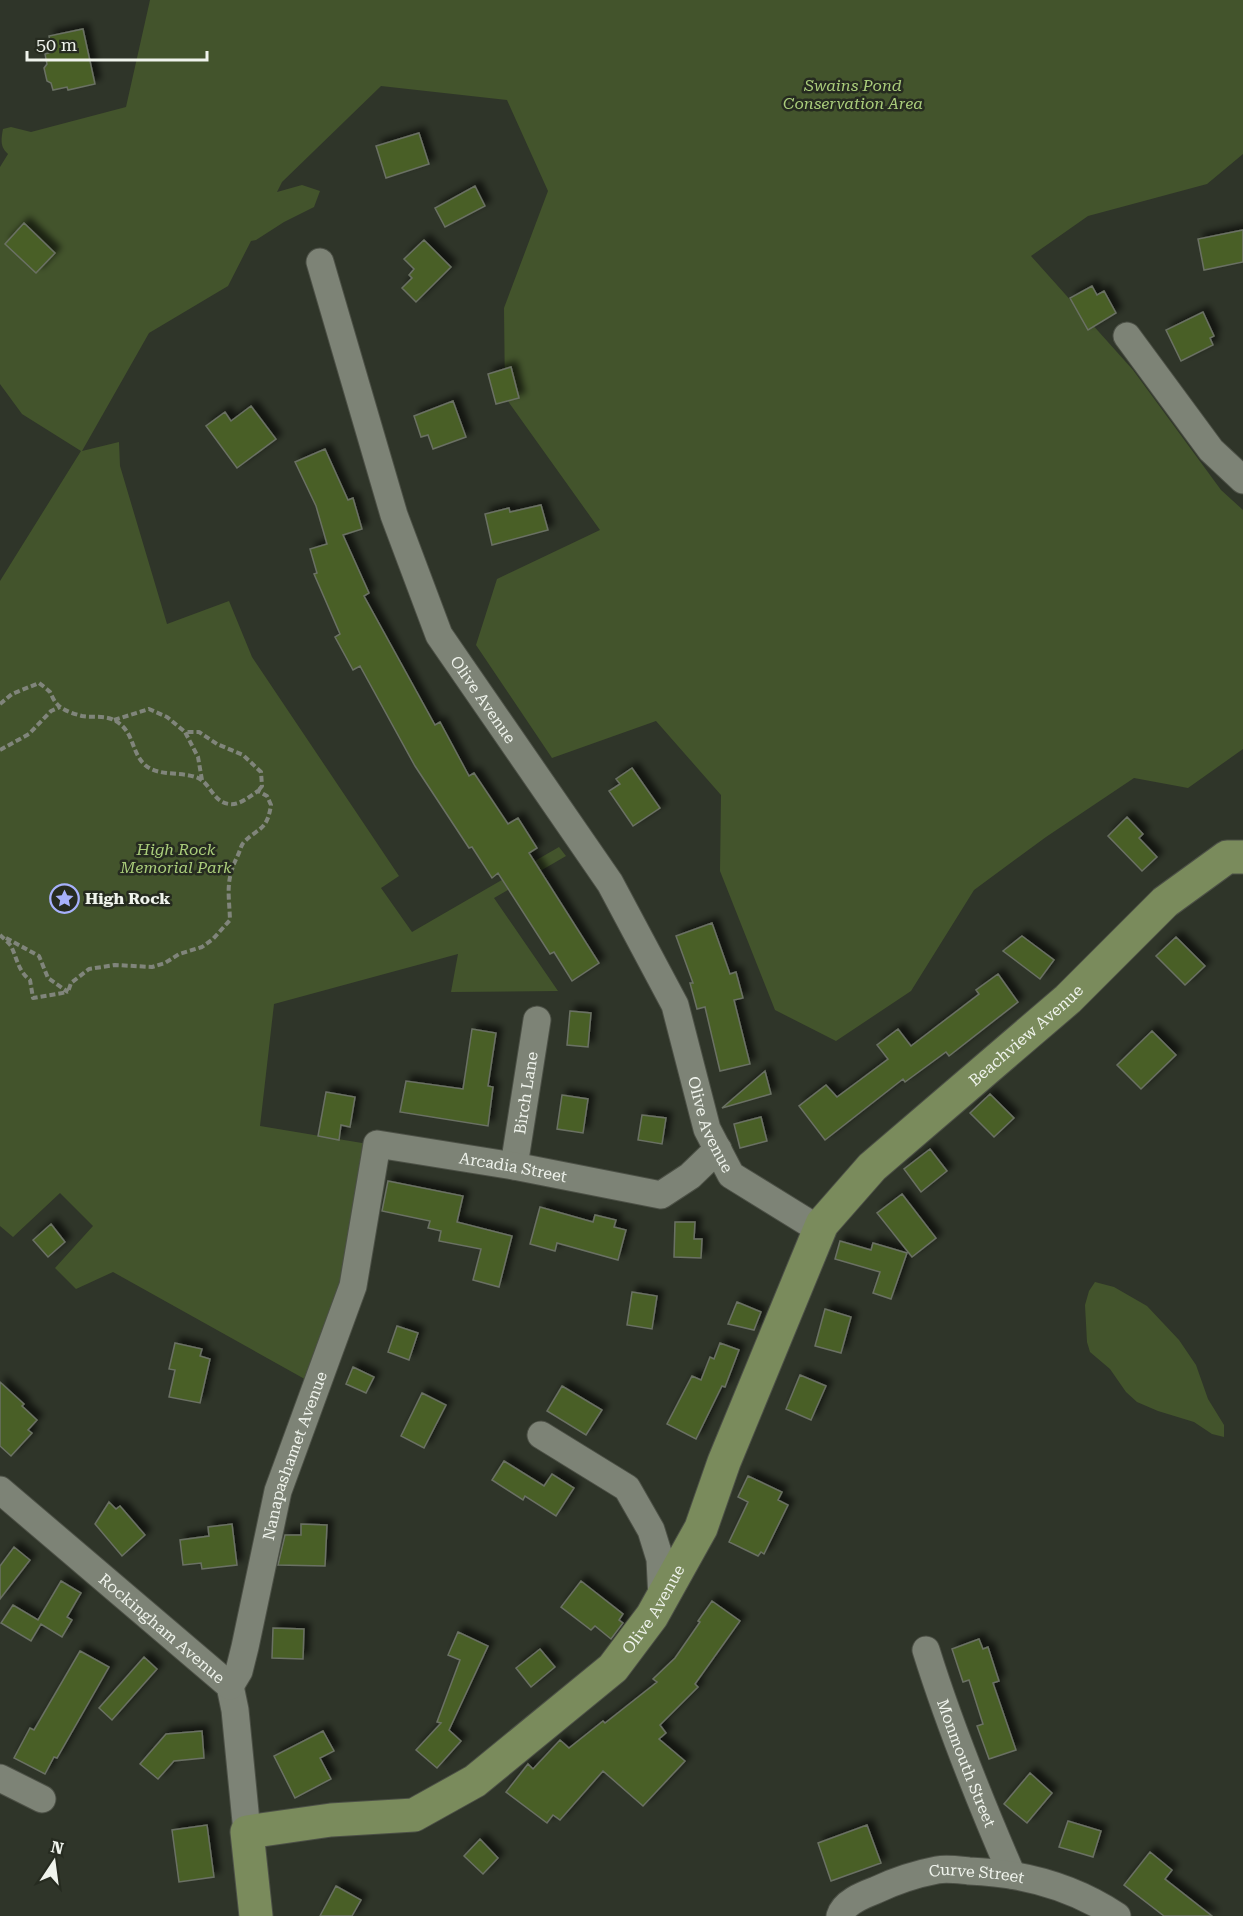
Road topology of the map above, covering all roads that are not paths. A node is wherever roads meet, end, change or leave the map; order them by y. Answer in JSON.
{"nodes":[{"id":1,"x":320,"y":262,"type":"dead end"},
{"id":2,"x":1127,"y":336,"type":"dead end"},
{"id":3,"x":1243,"y":480,"type":"edge"},
{"id":4,"x":1243,"y":857,"type":"edge"},
{"id":5,"x":537,"y":1020,"type":"dead end"},
{"id":6,"x":718,"y":1149,"type":"junction"},
{"id":7,"x":514,"y":1166,"type":"junction"},
{"id":8,"x":363,"y":1228,"type":"joint"},
{"id":9,"x":820,"y":1230,"type":"junction"},
{"id":10,"x":541,"y":1435,"type":"dead end"},
{"id":11,"x":0,"y":1490,"type":"edge"},
{"id":12,"x":662,"y":1599,"type":"junction"},
{"id":13,"x":926,"y":1650,"type":"dead end"},
{"id":14,"x":230,"y":1686,"type":"junction"},
{"id":15,"x":0,"y":1778,"type":"edge"},
{"id":16,"x":42,"y":1799,"type":"dead end"},
{"id":17,"x":247,"y":1832,"type":"junction"},
{"id":18,"x":1012,"y":1875,"type":"junction"},
{"id":19,"x":256,"y":1916,"type":"edge"},
{"id":20,"x":840,"y":1916,"type":"edge"},
{"id":21,"x":1117,"y":1916,"type":"edge"}],
"edges":[{"from":1,"to":6,"type":"street","name":"Olive Avenue"},
{"from":2,"to":3,"type":"street"},
{"from":4,"to":9,"type":"street","name":"Beachview Avenue"},
{"from":5,"to":7,"type":"street","name":"Birch Lane"},
{"from":6,"to":7,"type":"street","name":"Arcadia Street"},
{"from":6,"to":9,"type":"street","name":"Olive Avenue"},
{"from":7,"to":8,"type":"street","name":"Arcadia Street"},
{"from":8,"to":14,"type":"street","name":"Nanapashamet Avenue"},
{"from":9,"to":12,"type":"street","name":"Olive Avenue"},
{"from":10,"to":12,"type":"street"},
{"from":11,"to":14,"type":"street","name":"Rockingham Avenue"},
{"from":12,"to":17,"type":"street","name":"Olive Avenue"},
{"from":13,"to":18,"type":"street","name":"Monmouth Street"},
{"from":14,"to":17,"type":"street","name":"Rockingham Avenue"},
{"from":15,"to":16,"type":"street"},
{"from":17,"to":19,"type":"street","name":"Rockingham Avenue"},
{"from":18,"to":20,"type":"street","name":"Curve Street"},
{"from":18,"to":21,"type":"street","name":"Curve Street"}]}
